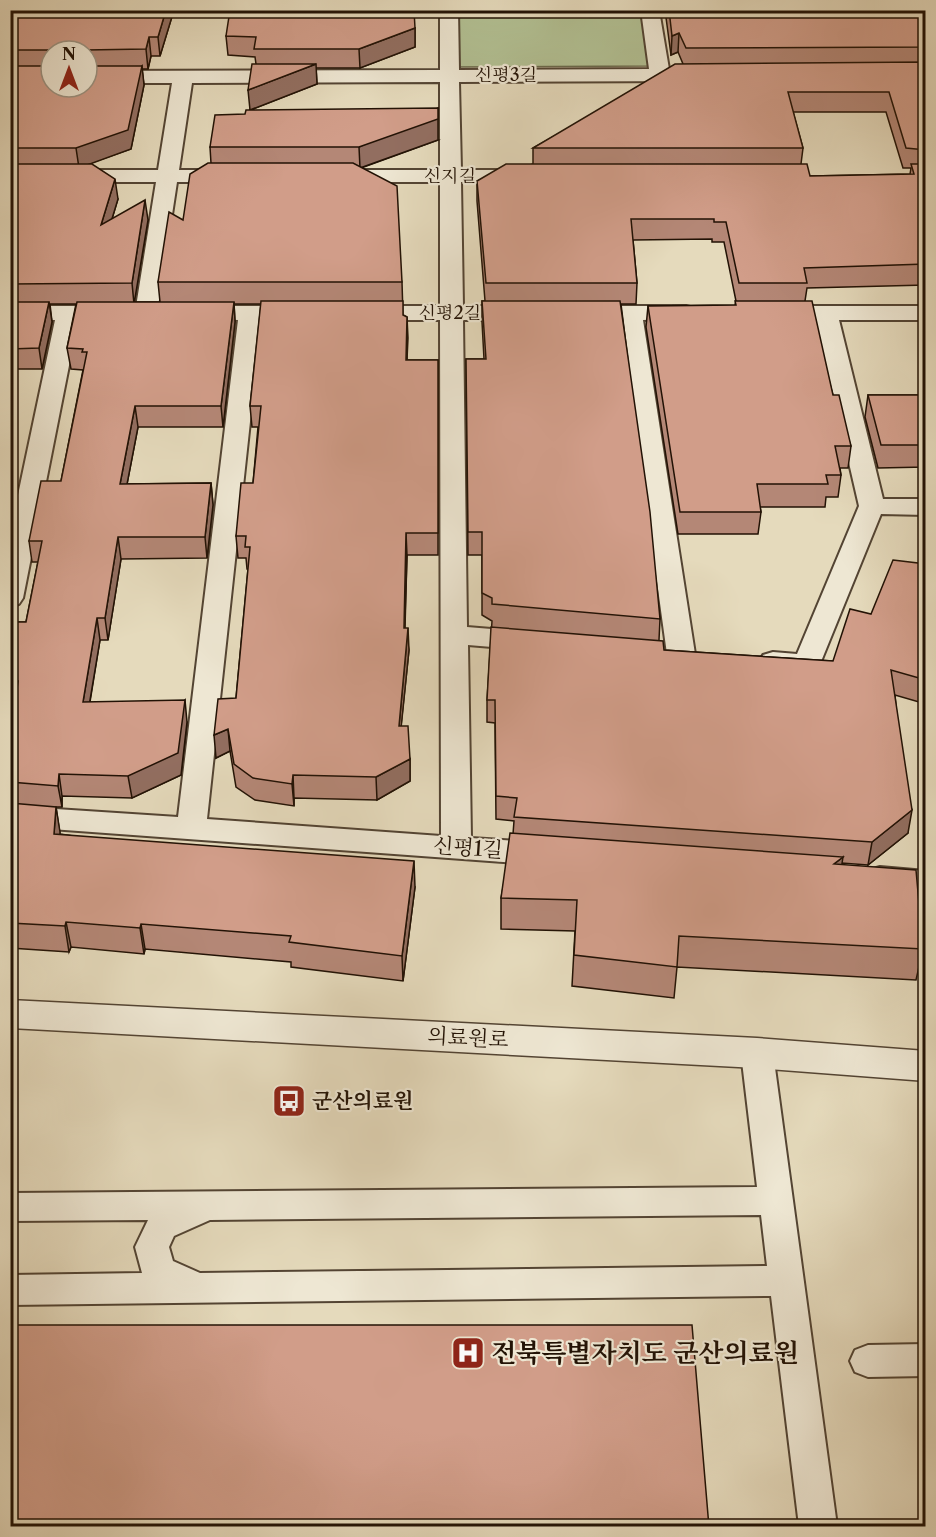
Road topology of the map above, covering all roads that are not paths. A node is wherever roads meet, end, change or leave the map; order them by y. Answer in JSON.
{"nodes":[{"id":1,"x":449,"y":10,"type":"edge"},
{"id":2,"x":650,"y":10,"type":"edge"},
{"id":3,"x":660,"y":75,"type":"junction"},
{"id":4,"x":718,"y":75,"type":"edge"},
{"id":5,"x":183,"y":76,"type":"junction"},
{"id":6,"x":450,"y":76,"type":"junction"},
{"id":7,"x":99,"y":77,"type":"edge"},
{"id":8,"x":10,"y":176,"type":"edge"},
{"id":9,"x":168,"y":176,"type":"junction"},
{"id":10,"x":250,"y":176,"type":"edge"},
{"id":11,"x":321,"y":176,"type":"edge"},
{"id":12,"x":450,"y":176,"type":"junction"},
{"id":13,"x":545,"y":176,"type":"edge"},
{"id":14,"x":10,"y":313,"type":"edge"},
{"id":15,"x":68,"y":313,"type":"junction"},
{"id":16,"x":146,"y":313,"type":"junction"},
{"id":17,"x":250,"y":313,"type":"junction"},
{"id":18,"x":321,"y":313,"type":"edge"},
{"id":19,"x":345,"y":313,"type":"edge"},
{"id":20,"x":452,"y":313,"type":"junction"},
{"id":21,"x":631,"y":313,"type":"junction"},
{"id":22,"x":711,"y":313,"type":"edge"},
{"id":23,"x":757,"y":313,"type":"edge"},
{"id":24,"x":826,"y":313,"type":"junction"},
{"id":25,"x":926,"y":313,"type":"edge"},
{"id":26,"x":872,"y":506,"type":"junction"},
{"id":27,"x":926,"y":507,"type":"edge"},
{"id":28,"x":10,"y":598,"type":"edge"},
{"id":29,"x":453,"y":635,"type":"junction"},
{"id":30,"x":556,"y":644,"type":"edge"},
{"id":31,"x":681,"y":654,"type":"edge"},
{"id":32,"x":749,"y":659,"type":"edge"},
{"id":33,"x":10,"y":816,"type":"edge"},
{"id":34,"x":191,"y":829,"type":"junction"},
{"id":35,"x":456,"y":847,"type":"junction"},
{"id":36,"x":573,"y":856,"type":"edge"},
{"id":37,"x":855,"y":876,"type":"edge"},
{"id":38,"x":926,"y":882,"type":"edge"},
{"id":39,"x":10,"y":1014,"type":"edge"},
{"id":40,"x":757,"y":1053,"type":"junction"},
{"id":41,"x":926,"y":1066,"type":"edge"},
{"id":42,"x":776,"y":1201,"type":"junction"},
{"id":43,"x":219,"y":1205,"type":"junction"},
{"id":44,"x":10,"y":1207,"type":"edge"},
{"id":45,"x":787,"y":1281,"type":"junction"},
{"id":46,"x":214,"y":1288,"type":"junction"},
{"id":47,"x":10,"y":1290,"type":"edge"},
{"id":48,"x":926,"y":1360,"type":"edge"},
{"id":49,"x":868,"y":1361,"type":"dead end"},
{"id":50,"x":818,"y":1527,"type":"edge"}],
"edges":[{"from":1,"to":6,"type":"lane"},
{"from":2,"to":3,"type":"lane"},
{"from":3,"to":4,"type":"lane","name":"신평3길"},
{"from":3,"to":6,"type":"lane","name":"신평3길"},
{"from":5,"to":6,"type":"lane","name":"신평3길"},
{"from":5,"to":7,"type":"lane","name":"신평3길"},
{"from":5,"to":9,"type":"lane"},
{"from":6,"to":12,"type":"lane"},
{"from":8,"to":9,"type":"lane"},
{"from":9,"to":10,"type":"lane"},
{"from":9,"to":16,"type":"lane"},
{"from":11,"to":12,"type":"lane","name":"신지길"},
{"from":12,"to":13,"type":"lane","name":"신지길"},
{"from":12,"to":20,"type":"lane"},
{"from":14,"to":15,"type":"lane"},
{"from":15,"to":16,"type":"lane"},
{"from":15,"to":28,"type":"lane"},
{"from":16,"to":17,"type":"lane"},
{"from":17,"to":18,"type":"lane"},
{"from":17,"to":34,"type":"lane"},
{"from":19,"to":20,"type":"lane","name":"신평2길"},
{"from":20,"to":21,"type":"lane","name":"신평2길"},
{"from":20,"to":29,"type":"lane"},
{"from":21,"to":22,"type":"lane","name":"신평2길"},
{"from":21,"to":31,"type":"lane"},
{"from":23,"to":24,"type":"lane"},
{"from":24,"to":25,"type":"lane"},
{"from":24,"to":26,"type":"lane"},
{"from":26,"to":27,"type":"lane"},
{"from":26,"to":32,"type":"lane"},
{"from":29,"to":30,"type":"lane"},
{"from":29,"to":35,"type":"lane"},
{"from":33,"to":34,"type":"lane","name":"신평1길"},
{"from":34,"to":35,"type":"lane","name":"신평1길"},
{"from":35,"to":36,"type":"lane","name":"신평1길"},
{"from":37,"to":38,"type":"lane"},
{"from":39,"to":40,"type":"street","name":"의료원로"},
{"from":40,"to":41,"type":"street","name":"의료원로"},
{"from":40,"to":42,"type":"lane"},
{"from":42,"to":43,"type":"lane"},
{"from":42,"to":45,"type":"lane"},
{"from":43,"to":44,"type":"lane"},
{"from":43,"to":46,"type":"lane"},
{"from":45,"to":46,"type":"lane"},
{"from":45,"to":50,"type":"lane"},
{"from":46,"to":47,"type":"lane"},
{"from":48,"to":49,"type":"lane"}]}
